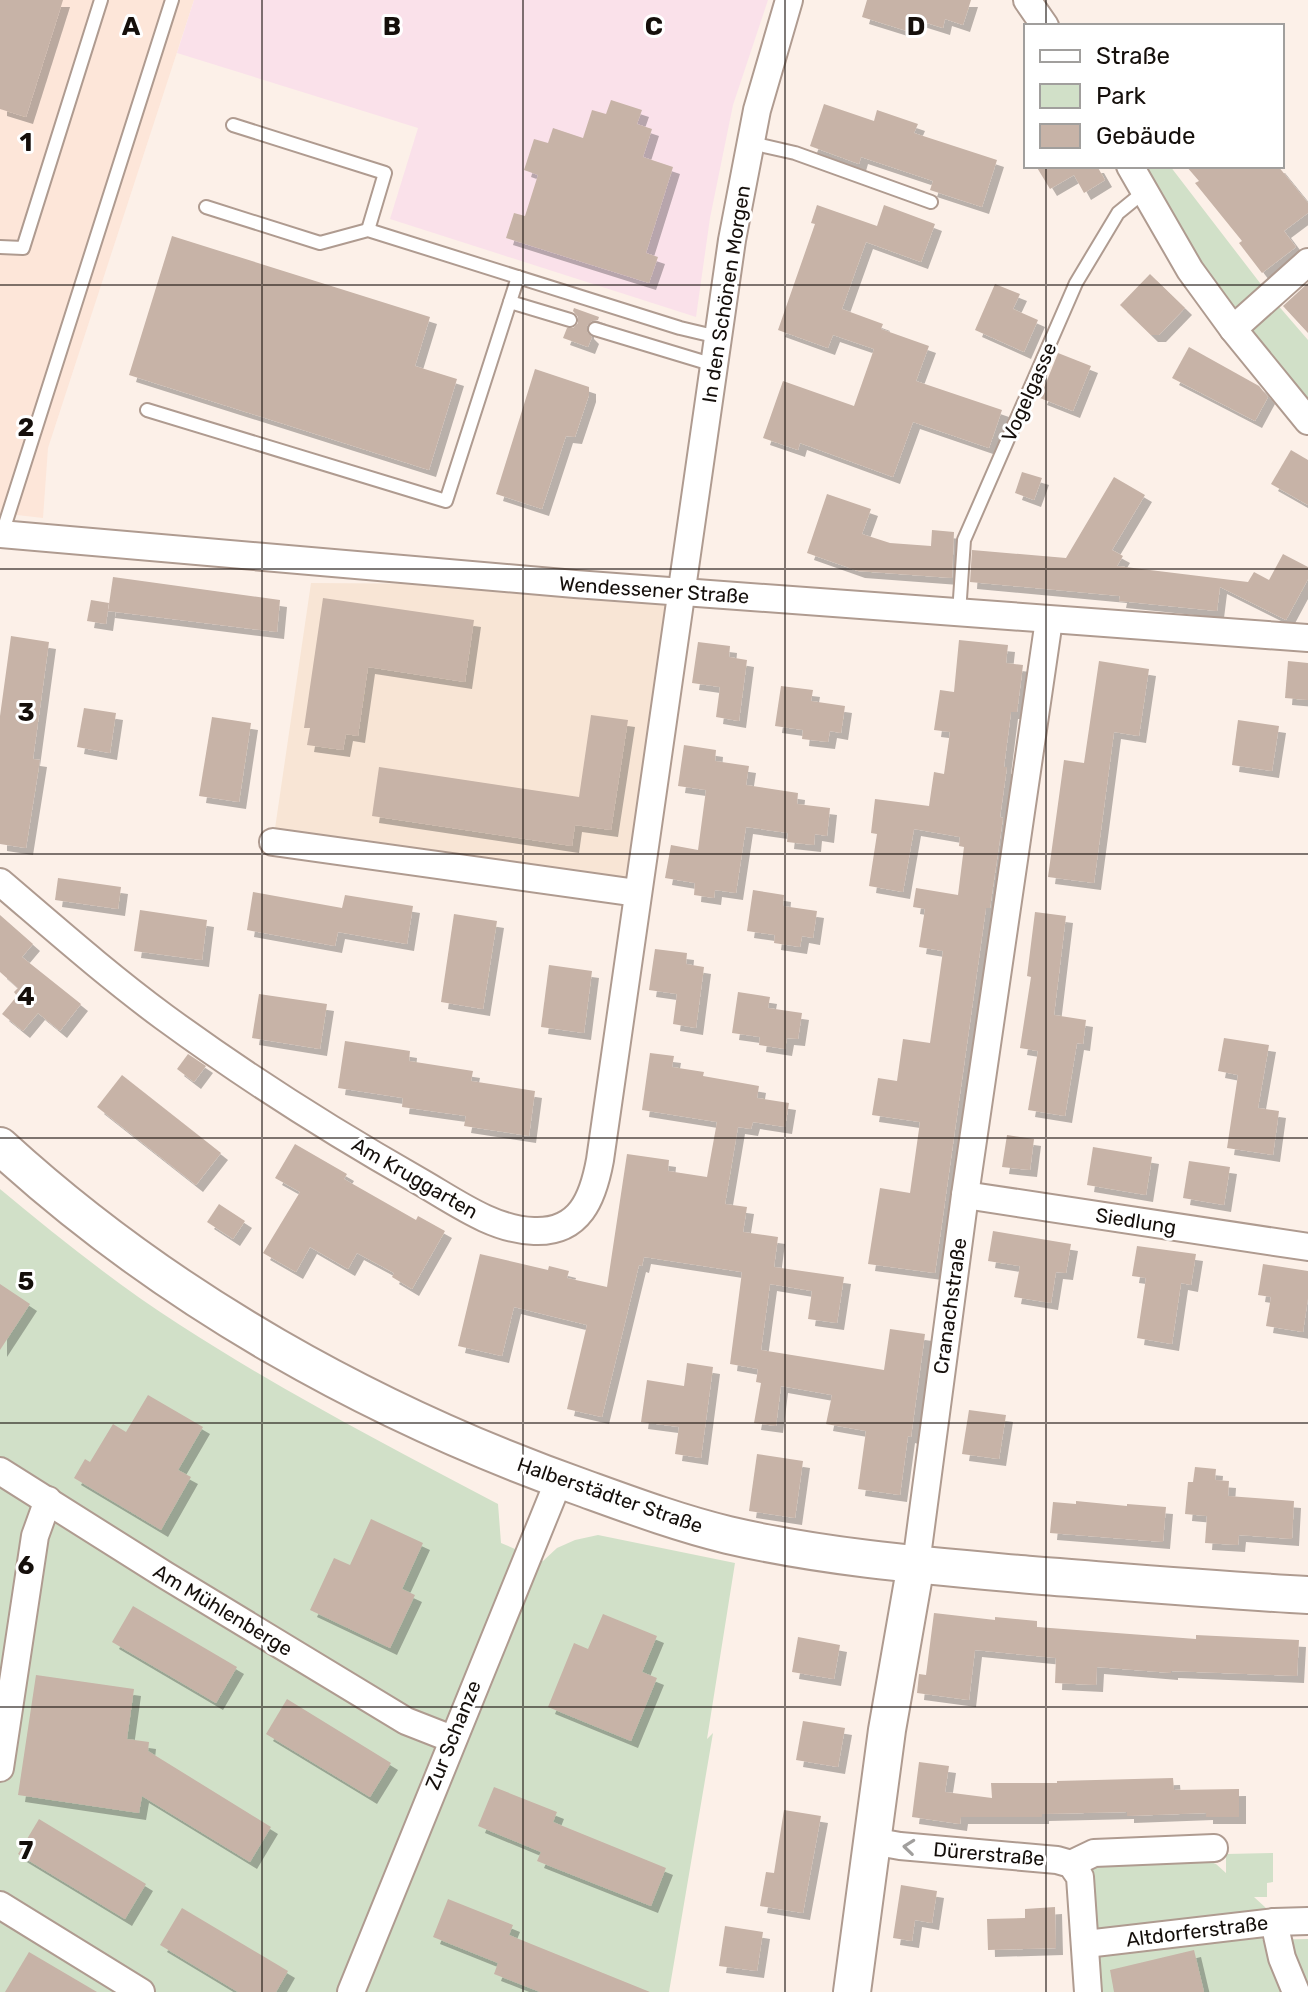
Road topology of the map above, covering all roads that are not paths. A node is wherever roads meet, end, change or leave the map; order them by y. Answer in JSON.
{"nodes":[{"id":1,"x":101,"y":0,"type":"edge"},
{"id":2,"x":172,"y":0,"type":"edge"},
{"id":3,"x":789,"y":0,"type":"edge"},
{"id":4,"x":1027,"y":0,"type":"edge"},
{"id":5,"x":1044,"y":24,"type":"edge"},
{"id":6,"x":233,"y":125,"type":"dead end"},
{"id":7,"x":751,"y":143,"type":"junction"},
{"id":8,"x":1131,"y":168,"type":"edge"},
{"id":9,"x":1145,"y":191,"type":"junction"},
{"id":10,"x":931,"y":202,"type":"dead end"},
{"id":11,"x":206,"y":207,"type":"dead end"},
{"id":12,"x":368,"y":230,"type":"junction"},
{"id":13,"x":0,"y":247,"type":"edge"},
{"id":14,"x":1308,"y":262,"type":"edge"},
{"id":15,"x":518,"y":277,"type":"junction"},
{"id":16,"x":510,"y":302,"type":"junction"},
{"id":17,"x":570,"y":320,"type":"dead end"},
{"id":18,"x":595,"y":329,"type":"dead end"},
{"id":19,"x":1233,"y":329,"type":"junction"},
{"id":20,"x":718,"y":337,"type":"junction"},
{"id":21,"x":714,"y":365,"type":"junction"},
{"id":22,"x":147,"y":410,"type":"dead end"},
{"id":23,"x":1308,"y":421,"type":"edge"},
{"id":24,"x":1,"y":534,"type":"edge"},
{"id":25,"x":683,"y":592,"type":"junction"},
{"id":26,"x":959,"y":613,"type":"junction"},
{"id":27,"x":1049,"y":620,"type":"junction"},
{"id":28,"x":1308,"y":638,"type":"edge"},
{"id":29,"x":273,"y":842,"type":"dead end"},
{"id":30,"x":0,"y":882,"type":"edge"},
{"id":31,"x":637,"y":893,"type":"junction"},
{"id":32,"x":0,"y":1146,"type":"edge"},
{"id":33,"x":965,"y":1195,"type":"junction"},
{"id":34,"x":1308,"y":1247,"type":"edge"},
{"id":35,"x":0,"y":1471,"type":"edge"},
{"id":36,"x":559,"y":1480,"type":"junction"},
{"id":37,"x":48,"y":1500,"type":"junction"},
{"id":38,"x":916,"y":1564,"type":"junction"},
{"id":39,"x":1308,"y":1595,"type":"edge"},
{"id":40,"x":452,"y":1739,"type":"junction"},
{"id":41,"x":0,"y":1768,"type":"edge"},
{"id":42,"x":872,"y":1841,"type":"junction"},
{"id":43,"x":1214,"y":1848,"type":"dead end"},
{"id":44,"x":1071,"y":1864,"type":"junction"},
{"id":45,"x":0,"y":1905,"type":"edge"},
{"id":46,"x":1308,"y":1921,"type":"edge"},
{"id":47,"x":1274,"y":1922,"type":"junction"},
{"id":48,"x":1086,"y":1944,"type":"junction"},
{"id":49,"x":141,"y":1992,"type":"edge"},
{"id":50,"x":351,"y":1992,"type":"edge"},
{"id":51,"x":852,"y":1992,"type":"edge"},
{"id":52,"x":1088,"y":1992,"type":"edge"},
{"id":53,"x":1296,"y":1992,"type":"edge"}],
"edges":[{"from":1,"to":13,"type":"lane"},
{"from":2,"to":24,"type":"lane"},
{"from":3,"to":7,"type":"street","name":"In den Schönen Morgen"},
{"from":4,"to":5,"type":"street"},
{"from":6,"to":12,"type":"lane"},
{"from":7,"to":10,"type":"lane"},
{"from":7,"to":20,"type":"street","name":"In den Schönen Morgen"},
{"from":8,"to":9,"type":"street"},
{"from":9,"to":19,"type":"street"},
{"from":9,"to":26,"type":"lane","name":"Vogelgasse"},
{"from":11,"to":12,"type":"lane"},
{"from":12,"to":15,"type":"lane"},
{"from":14,"to":19,"type":"street"},
{"from":15,"to":16,"type":"lane"},
{"from":15,"to":20,"type":"lane"},
{"from":16,"to":17,"type":"lane"},
{"from":16,"to":22,"type":"lane"},
{"from":18,"to":21,"type":"lane"},
{"from":19,"to":23,"type":"street"},
{"from":20,"to":21,"type":"street","name":"In den Schönen Morgen"},
{"from":21,"to":25,"type":"street","name":"In den Schönen Morgen"},
{"from":24,"to":25,"type":"street","name":"Wendessener Straße"},
{"from":25,"to":26,"type":"street","name":"Wendessener Straße"},
{"from":25,"to":31,"type":"street","name":"Am Kruggarten"},
{"from":26,"to":27,"type":"street","name":"Wendessener Straße"},
{"from":27,"to":28,"type":"street","name":"Wendessener Straße"},
{"from":27,"to":33,"type":"street","name":"Cranachstraße"},
{"from":29,"to":31,"type":"street"},
{"from":30,"to":31,"type":"street","name":"Am Kruggarten"},
{"from":32,"to":36,"type":"main road","name":"Halberstädter Straße"},
{"from":33,"to":34,"type":"street","name":"Siedlung"},
{"from":33,"to":38,"type":"street","name":"Cranachstraße"},
{"from":35,"to":37,"type":"street","name":"Am Mühlenberge"},
{"from":36,"to":38,"type":"main road","name":"Halberstädter Straße"},
{"from":36,"to":40,"type":"street","name":"Zur Schanze"},
{"from":37,"to":40,"type":"street","name":"Am Mühlenberge"},
{"from":37,"to":41,"type":"street"},
{"from":38,"to":39,"type":"main road","name":"Halberstädter Straße"},
{"from":38,"to":42,"type":"main road","name":"Cranachstraße"},
{"from":40,"to":50,"type":"street","name":"Zur Schanze"},
{"from":44,"to":42,"type":"street","name":"Dürerstraße","one_way":true},
{"from":42,"to":51,"type":"main road","name":"Cranachstraße"},
{"from":43,"to":44,"type":"street"},
{"from":44,"to":48,"type":"street","name":"Dürerstraße"},
{"from":45,"to":49,"type":"street"},
{"from":46,"to":47,"type":"street","name":"Altdorferstraße"},
{"from":47,"to":48,"type":"street","name":"Altdorferstraße"},
{"from":47,"to":53,"type":"street"},
{"from":48,"to":52,"type":"street","name":"Dürerstraße"}]}
